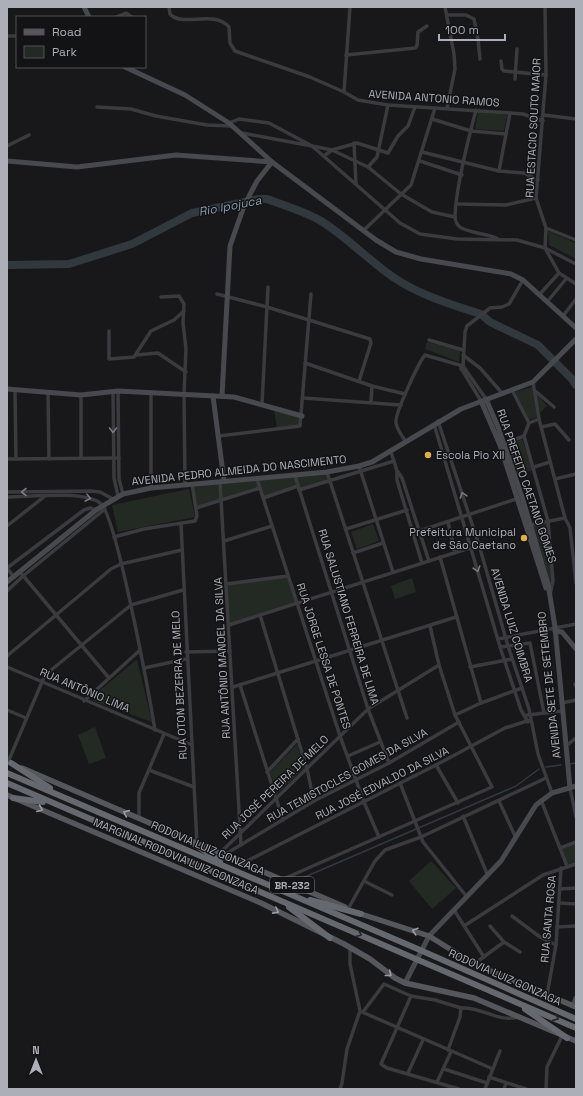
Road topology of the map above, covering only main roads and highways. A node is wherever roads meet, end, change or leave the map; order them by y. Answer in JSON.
{"nodes":[{"id":1,"x":8,"y":762,"type":"edge"},
{"id":2,"x":7,"y":773,"type":"edge"},
{"id":3,"x":7,"y":783,"type":"edge"},
{"id":4,"x":10,"y":797,"type":"edge"},
{"id":5,"x":81,"y":804,"type":"junction"},
{"id":6,"x":103,"y":825,"type":"junction"},
{"id":7,"x":188,"y":840,"type":"junction"},
{"id":8,"x":234,"y":871,"type":"junction"},
{"id":9,"x":274,"y":888,"type":"junction"},
{"id":10,"x":261,"y":892,"type":"junction"},
{"id":11,"x":361,"y":914,"type":"junction"},
{"id":12,"x":330,"y":938,"type":"junction"},
{"id":13,"x":487,"y":988,"type":"junction"},
{"id":14,"x":574,"y":1007,"type":"edge"},
{"id":15,"x":576,"y":1019,"type":"edge"},
{"id":16,"x":576,"y":1028,"type":"edge"},
{"id":17,"x":564,"y":1037,"type":"junction"},
{"id":18,"x":576,"y":1041,"type":"edge"}],
"edges":[{"from":1,"to":5,"type":"highway"},
{"from":7,"to":1,"type":"main road","name":"MARGINAL RODOVIA LUIZ GONZAGA","number":"BR-232","one_way":true},
{"from":2,"to":5,"type":"highway","name":"RODOVIA LUIZ GONZAGA","number":"BR-232"},
{"from":3,"to":6,"type":"highway","name":"RODOVIA LUIZ GONZAGA","number":"BR-232"},
{"from":4,"to":6,"type":"highway"},
{"from":4,"to":12,"type":"main road","name":"MARGINAL RODOVIA LUIZ GONZAGA","number":"BR-232","one_way":true},
{"from":5,"to":8,"type":"highway","name":"RODOVIA LUIZ GONZAGA","number":"BR-232"},
{"from":6,"to":10,"type":"highway","name":"RODOVIA LUIZ GONZAGA","number":"BR-232"},
{"from":7,"to":8,"type":"highway"},
{"from":7,"to":11,"type":"main road","name":"MARGINAL RODOVIA LUIZ GONZAGA","number":"BR-232"},
{"from":8,"to":9,"type":"highway","name":"RODOVIA LUIZ GONZAGA","number":"BR-232"},
{"from":9,"to":11,"type":"highway"},
{"from":9,"to":15,"type":"highway","name":"RODOVIA LUIZ GONZAGA","number":"BR-232"},
{"from":10,"to":12,"type":"highway"},
{"from":10,"to":13,"type":"highway","name":"RODOVIA LUIZ GONZAGA","number":"BR-232","one_way":true},
{"from":14,"to":11,"type":"main road","name":"MARGINAL RODOVIA LUIZ GONZAGA","number":"BR-232","one_way":true},
{"from":12,"to":17,"type":"main road","name":"MARGINAL RODOVIA LUIZ GONZAGA","number":"BR-232","one_way":true},
{"from":13,"to":16,"type":"highway","name":"RODOVIA LUIZ GONZAGA","number":"BR-232","one_way":true},
{"from":13,"to":17,"type":"highway"},
{"from":17,"to":18,"type":"main road","name":"MARGINAL RODOVIA LUIZ GONZAGA","number":"BR-232"}]}
